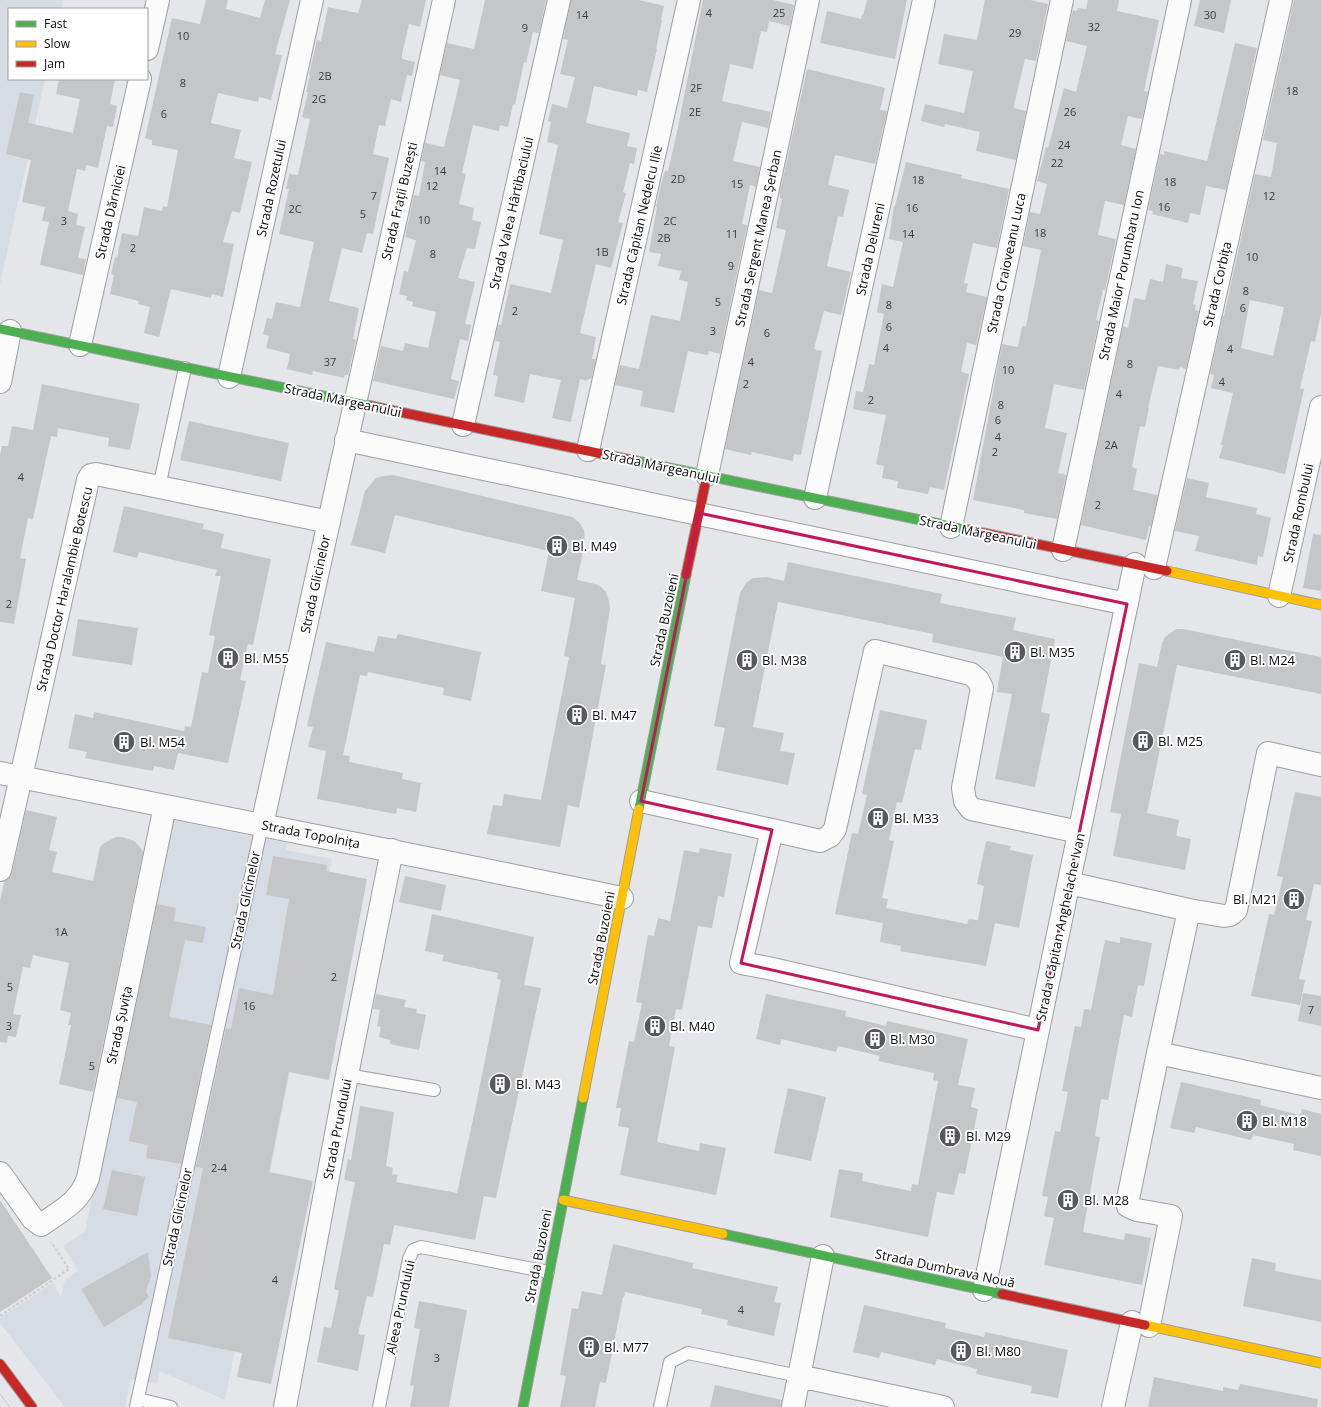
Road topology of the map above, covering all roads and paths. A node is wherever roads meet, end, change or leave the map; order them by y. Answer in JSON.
{"nodes":[{"id":1,"x":158,"y":0,"type":"edge"},
{"id":2,"x":312,"y":0,"type":"edge"},
{"id":3,"x":444,"y":0,"type":"edge"},
{"id":4,"x":559,"y":0,"type":"edge"},
{"id":5,"x":689,"y":0,"type":"edge"},
{"id":6,"x":808,"y":0,"type":"edge"},
{"id":7,"x":924,"y":0,"type":"edge"},
{"id":8,"x":1062,"y":0,"type":"edge"},
{"id":9,"x":1180,"y":0,"type":"edge"},
{"id":10,"x":1281,"y":0,"type":"edge"},
{"id":11,"x":148,"y":45,"type":"edge"},
{"id":12,"x":140,"y":80,"type":"edge"},
{"id":13,"x":5,"y":330,"type":"edge"},
{"id":14,"x":80,"y":345,"type":"junction"},
{"id":15,"x":185,"y":368,"type":"junction"},
{"id":16,"x":229,"y":377,"type":"junction"},
{"id":17,"x":0,"y":382,"type":"edge"},
{"id":18,"x":354,"y":402,"type":"junction"},
{"id":19,"x":1321,"y":407,"type":"edge"},
{"id":20,"x":463,"y":425,"type":"junction"},
{"id":21,"x":346,"y":440,"type":"junction"},
{"id":22,"x":588,"y":450,"type":"junction"},
{"id":23,"x":707,"y":475,"type":"junction"},
{"id":24,"x":159,"y":487,"type":"junction"},
{"id":25,"x":815,"y":498,"type":"junction"},
{"id":26,"x":699,"y":513,"type":"junction"},
{"id":27,"x":328,"y":522,"type":"junction"},
{"id":28,"x":951,"y":527,"type":"junction"},
{"id":29,"x":1063,"y":550,"type":"junction"},
{"id":30,"x":1144,"y":566,"type":"junction"},
{"id":31,"x":1279,"y":596,"type":"junction"},
{"id":32,"x":1127,"y":604,"type":"junction"},
{"id":33,"x":1321,"y":604,"type":"edge"},
{"id":34,"x":1321,"y":765,"type":"edge"},
{"id":35,"x":0,"y":773,"type":"edge"},
{"id":36,"x":22,"y":777,"type":"junction"},
{"id":37,"x":641,"y":801,"type":"junction"},
{"id":38,"x":165,"y":806,"type":"junction"},
{"id":39,"x":262,"y":825,"type":"junction"},
{"id":40,"x":772,"y":830,"type":"junction"},
{"id":41,"x":1079,"y":832,"type":"junction"},
{"id":42,"x":392,"y":850,"type":"junction"},
{"id":43,"x":0,"y":870,"type":"edge"},
{"id":44,"x":1069,"y":883,"type":"junction"},
{"id":45,"x":622,"y":898,"type":"junction"},
{"id":46,"x":1189,"y":910,"type":"junction"},
{"id":47,"x":1038,"y":1030,"type":"junction"},
{"id":48,"x":1158,"y":1054,"type":"junction"},
{"id":49,"x":348,"y":1076,"type":"junction"},
{"id":50,"x":1321,"y":1088,"type":"edge"},
{"id":51,"x":434,"y":1090,"type":"dead end"},
{"id":52,"x":0,"y":1173,"type":"edge"},
{"id":53,"x":563,"y":1200,"type":"junction"},
{"id":54,"x":40,"y":1224,"type":"junction"},
{"id":55,"x":823,"y":1256,"type":"junction"},
{"id":56,"x":548,"y":1272,"type":"junction"},
{"id":57,"x":984,"y":1290,"type":"junction"},
{"id":58,"x":0,"y":1316,"type":"edge"},
{"id":59,"x":1141,"y":1324,"type":"junction"},
{"id":60,"x":1321,"y":1363,"type":"edge"},
{"id":61,"x":0,"y":1364,"type":"edge"},
{"id":62,"x":799,"y":1376,"type":"junction"},
{"id":63,"x":137,"y":1403,"type":"edge"},
{"id":64,"x":32,"y":1407,"type":"edge"},
{"id":65,"x":171,"y":1407,"type":"edge"},
{"id":66,"x":285,"y":1407,"type":"edge"},
{"id":67,"x":379,"y":1407,"type":"edge"},
{"id":68,"x":523,"y":1407,"type":"edge"},
{"id":69,"x":660,"y":1407,"type":"edge"},
{"id":70,"x":793,"y":1407,"type":"edge"},
{"id":71,"x":943,"y":1407,"type":"edge"},
{"id":72,"x":1113,"y":1407,"type":"edge"}],
"edges":[{"from":1,"to":11,"type":"street"},
{"from":2,"to":16,"type":"street","name":"Strada Rozetului"},
{"from":3,"to":18,"type":"street","name":"Strada Frații Buzești"},
{"from":4,"to":20,"type":"street","name":"Strada Valea Hârtibaciului"},
{"from":5,"to":22,"type":"street","name":"Strada Căpitan Nedelcu Ilie"},
{"from":6,"to":23,"type":"street","name":"Strada Sergent Manea Șerban"},
{"from":7,"to":25,"type":"street","name":"Strada Delureni"},
{"from":8,"to":28,"type":"street","name":"Strada Craioveanu Luca"},
{"from":9,"to":29,"type":"street","name":"Strada Maior Porumbaru Ion"},
{"from":10,"to":30,"type":"street","name":"Strada Corbița"},
{"from":12,"to":14,"type":"street","name":"Strada Dărniciei"},
{"from":13,"to":14,"type":"street","name":"Strada Mărgeanului"},
{"from":13,"to":17,"type":"street"},
{"from":14,"to":15,"type":"street","name":"Strada Mărgeanului"},
{"from":15,"to":16,"type":"street","name":"Strada Mărgeanului"},
{"from":15,"to":24,"type":"lane"},
{"from":16,"to":18,"type":"street","name":"Strada Mărgeanului"},
{"from":18,"to":20,"type":"street","name":"Strada Mărgeanului"},
{"from":18,"to":21,"type":"street","name":"Strada Glicinelor"},
{"from":19,"to":31,"type":"street","name":"Strada Rombului"},
{"from":20,"to":22,"type":"street","name":"Strada Mărgeanului"},
{"from":21,"to":26,"type":"street"},
{"from":21,"to":27,"type":"street","name":"Strada Glicinelor"},
{"from":22,"to":23,"type":"street","name":"Strada Mărgeanului"},
{"from":23,"to":25,"type":"street","name":"Strada Mărgeanului"},
{"from":23,"to":26,"type":"street","name":"Strada Buzoieni"},
{"from":24,"to":27,"type":"street","name":"Strada Doctor Haralambie Botescu"},
{"from":24,"to":36,"type":"street","name":"Strada Doctor Haralambie Botescu"},
{"from":25,"to":28,"type":"street","name":"Strada Mărgeanului"},
{"from":26,"to":32,"type":"street"},
{"from":26,"to":37,"type":"street","name":"Strada Buzoieni"},
{"from":27,"to":39,"type":"street","name":"Strada Glicinelor"},
{"from":28,"to":29,"type":"street","name":"Strada Mărgeanului"},
{"from":29,"to":30,"type":"street","name":"Strada Mărgeanului"},
{"from":30,"to":31,"type":"street","name":"Strada Mărgeanului"},
{"from":30,"to":32,"type":"street","name":"Strada Căpitan Anghelache Ivan"},
{"from":31,"to":33,"type":"street","name":"Strada Mărgeanului"},
{"from":32,"to":41,"type":"street","name":"Strada Căpitan Anghelache Ivan"},
{"from":34,"to":46,"type":"street"},
{"from":35,"to":36,"type":"street","name":"Strada Topolnița"},
{"from":36,"to":38,"type":"street","name":"Strada Topolnița"},
{"from":36,"to":43,"type":"street","name":"Strada Doctor Haralambie Botescu"},
{"from":37,"to":40,"type":"street"},
{"from":37,"to":45,"type":"street","name":"Strada Buzoieni"},
{"from":38,"to":39,"type":"street","name":"Strada Topolnița"},
{"from":38,"to":54,"type":"street","name":"Strada Șuvița"},
{"from":39,"to":42,"type":"street","name":"Strada Topolnița"},
{"from":39,"to":63,"type":"lane","name":"Strada Glicinelor"},
{"from":40,"to":41,"type":"street"},
{"from":40,"to":47,"type":"street"},
{"from":41,"to":44,"type":"street","name":"Strada Căpitan Anghelache Ivan"},
{"from":42,"to":45,"type":"street","name":"Strada Topolnița"},
{"from":42,"to":49,"type":"street","name":"Strada Prundului"},
{"from":44,"to":46,"type":"street"},
{"from":44,"to":47,"type":"street","name":"Strada Căpitan Anghelache Ivan"},
{"from":45,"to":53,"type":"street","name":"Strada Buzoieni"},
{"from":46,"to":48,"type":"street"},
{"from":47,"to":57,"type":"street","name":"Strada Căpitan Anghelache Ivan"},
{"from":48,"to":50,"type":"street"},
{"from":48,"to":59,"type":"street"},
{"from":49,"to":51,"type":"lane"},
{"from":49,"to":66,"type":"street","name":"Strada Prundului"},
{"from":52,"to":54,"type":"street"},
{"from":53,"to":55,"type":"street","name":"Strada Dumbrava Nouă"},
{"from":53,"to":56,"type":"street","name":"Strada Buzoieni"},
{"from":54,"to":58,"type":"path"},
{"from":55,"to":57,"type":"street","name":"Strada Dumbrava Nouă"},
{"from":55,"to":62,"type":"street"},
{"from":56,"to":67,"type":"lane","name":"Aleea Prundului"},
{"from":56,"to":68,"type":"street","name":"Strada Buzoieni"},
{"from":57,"to":59,"type":"street","name":"Strada Dumbrava Nouă"},
{"from":59,"to":60,"type":"street","name":"Strada Dumbrava Nouă"},
{"from":59,"to":72,"type":"street"},
{"from":61,"to":64,"type":"street"},
{"from":62,"to":69,"type":"lane"},
{"from":62,"to":70,"type":"street"},
{"from":62,"to":71,"type":"street"},
{"from":63,"to":65,"type":"lane"}]}
